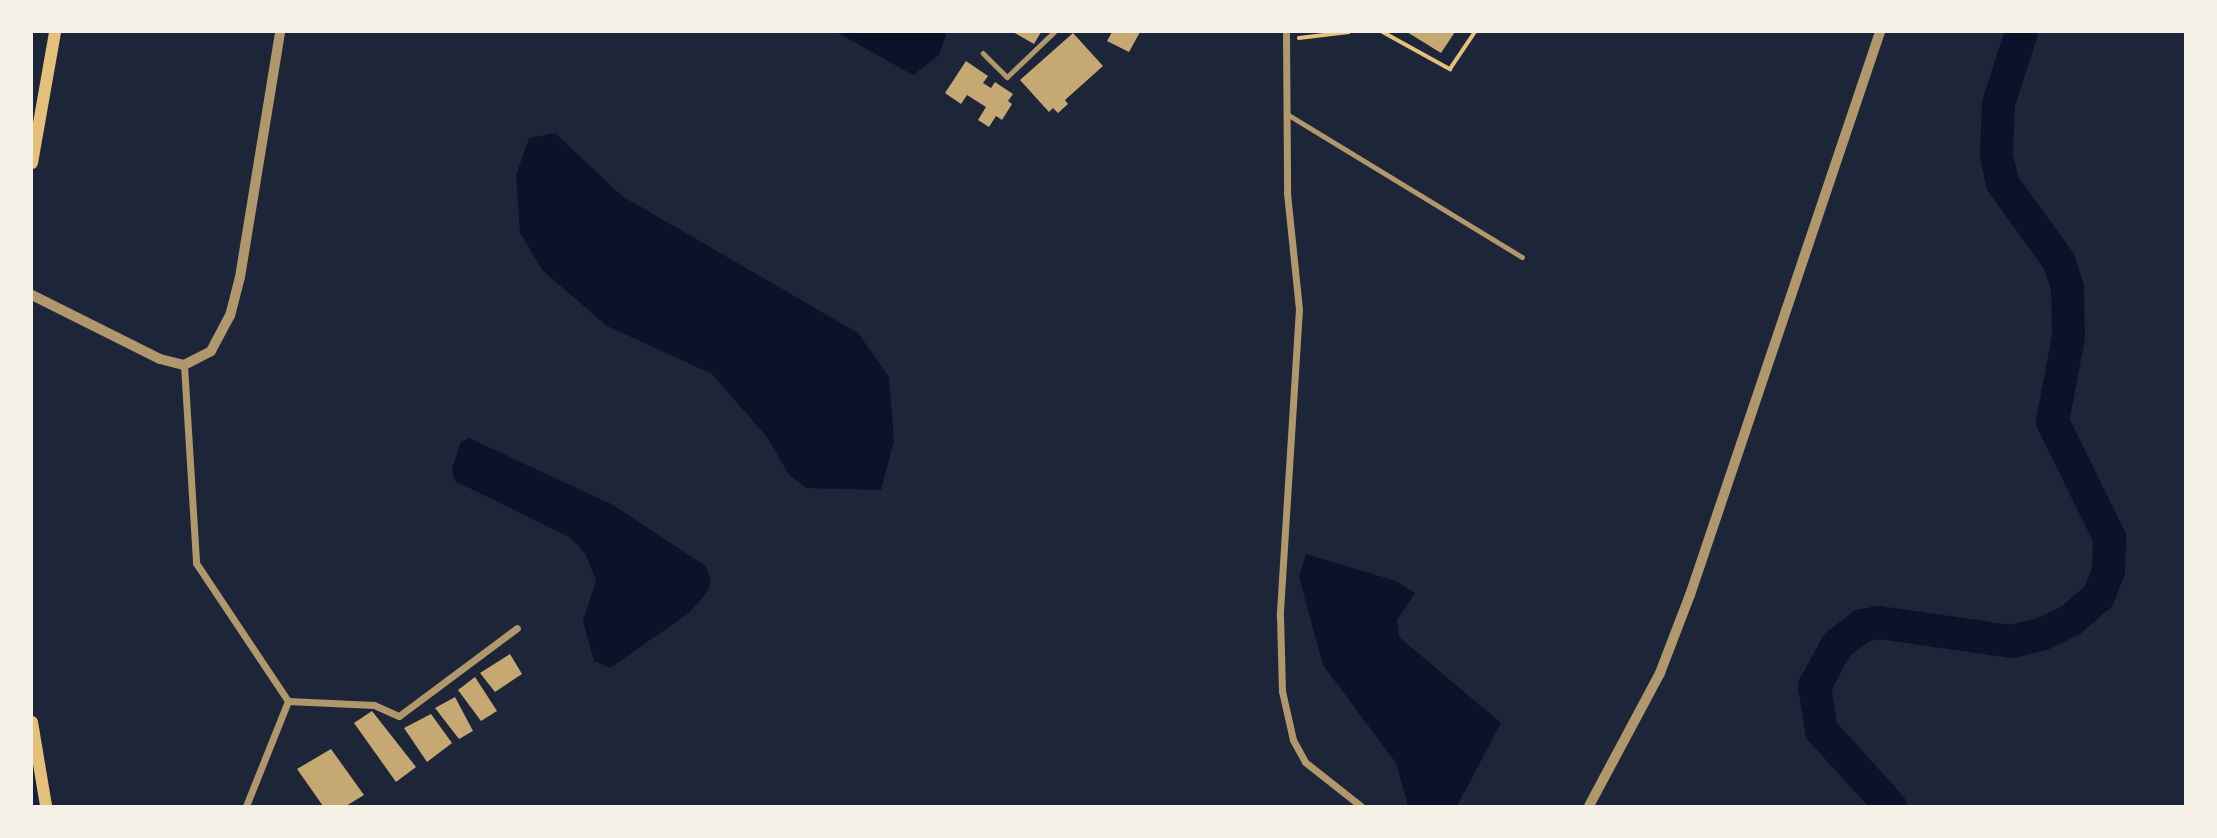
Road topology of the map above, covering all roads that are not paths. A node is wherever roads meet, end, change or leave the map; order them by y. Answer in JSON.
{"nodes":[{"id":1,"x":55,"y":32,"type":"edge"},
{"id":2,"x":280,"y":32,"type":"edge"},
{"id":3,"x":1054,"y":32,"type":"edge"},
{"id":4,"x":1881,"y":32,"type":"edge"},
{"id":5,"x":1286,"y":36,"type":"edge"},
{"id":6,"x":983,"y":53,"type":"dead end"},
{"id":7,"x":1286,"y":114,"type":"junction"},
{"id":8,"x":32,"y":163,"type":"edge"},
{"id":9,"x":1522,"y":257,"type":"dead end"},
{"id":10,"x":32,"y":295,"type":"edge"},
{"id":11,"x":184,"y":365,"type":"junction"},
{"id":12,"x":517,"y":628,"type":"dead end"},
{"id":13,"x":288,"y":701,"type":"junction"},
{"id":14,"x":32,"y":722,"type":"edge"},
{"id":15,"x":46,"y":807,"type":"edge"},
{"id":16,"x":246,"y":807,"type":"edge"},
{"id":17,"x":1361,"y":807,"type":"edge"},
{"id":18,"x":1589,"y":807,"type":"edge"}],
"edges":[{"from":1,"to":8,"type":"main road"},
{"from":2,"to":11,"type":"street"},
{"from":3,"to":6,"type":"lane"},
{"from":4,"to":18,"type":"street"},
{"from":5,"to":7,"type":"street"},
{"from":7,"to":9,"type":"lane"},
{"from":7,"to":17,"type":"street"},
{"from":10,"to":11,"type":"street"},
{"from":11,"to":13,"type":"street"},
{"from":12,"to":13,"type":"street"},
{"from":13,"to":16,"type":"street"},
{"from":14,"to":15,"type":"main road"}]}
